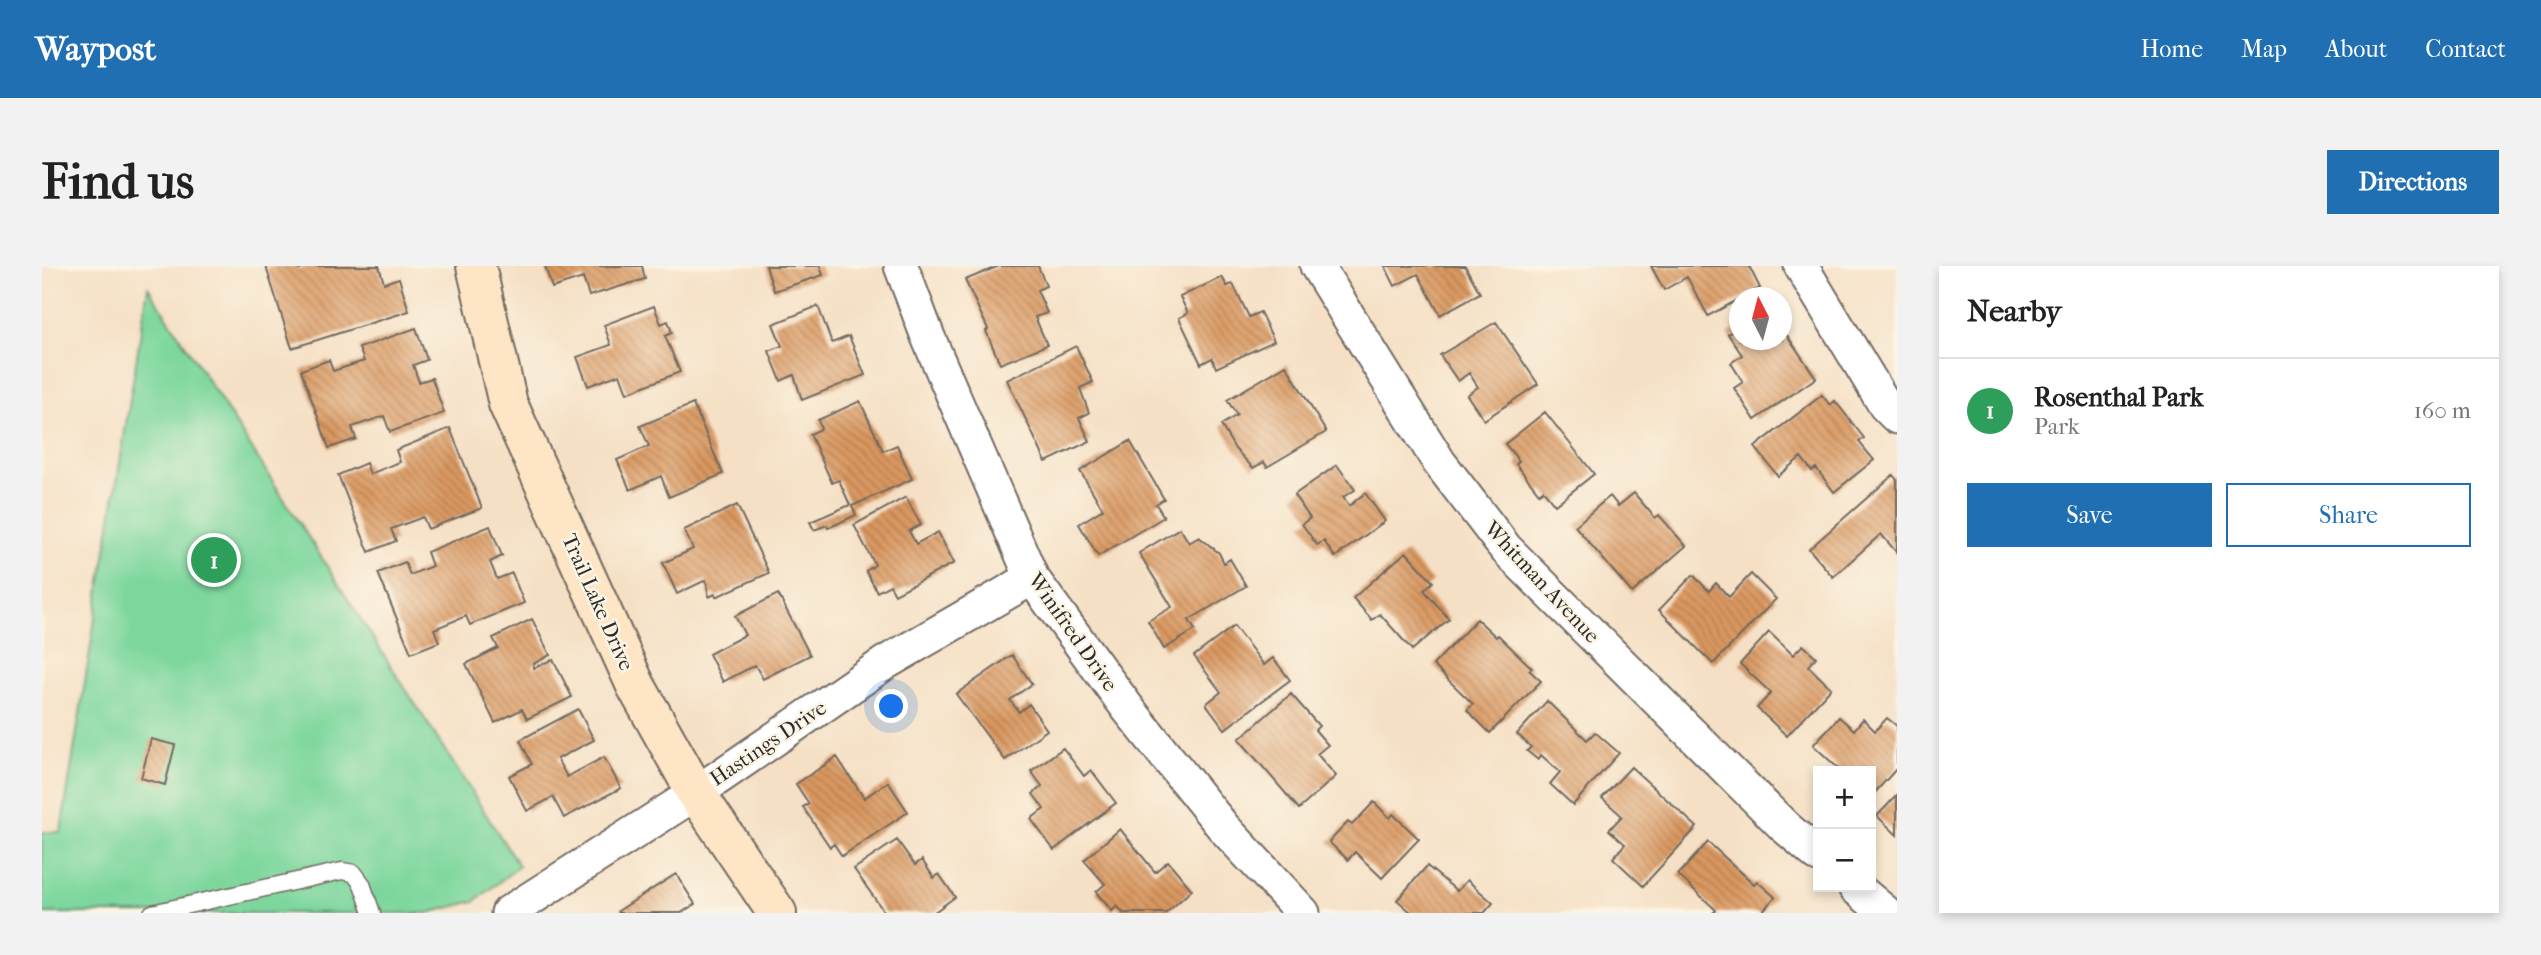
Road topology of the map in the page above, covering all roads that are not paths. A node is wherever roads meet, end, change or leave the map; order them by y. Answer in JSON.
{"nodes":[{"id":1,"x":476,"y":266,"type":"edge"},
{"id":2,"x":901,"y":266,"type":"edge"},
{"id":3,"x":1317,"y":266,"type":"edge"},
{"id":4,"x":1801,"y":266,"type":"edge"},
{"id":5,"x":1897,"y":417,"type":"edge"},
{"id":6,"x":1032,"y":578,"type":"junction"},
{"id":7,"x":695,"y":793,"type":"junction"},
{"id":8,"x":1813,"y":851,"type":"edge"},
{"id":9,"x":1861,"y":892,"type":"edge"},
{"id":10,"x":152,"y":913,"type":"edge"},
{"id":11,"x":372,"y":913,"type":"edge"},
{"id":12,"x":508,"y":913,"type":"edge"},
{"id":13,"x":777,"y":913,"type":"edge"},
{"id":14,"x":1303,"y":913,"type":"edge"},
{"id":15,"x":1886,"y":913,"type":"edge"}],
"edges":[{"from":1,"to":7,"type":"street","name":"Trail Lake Drive"},
{"from":2,"to":6,"type":"street","name":"Winifred Drive"},
{"from":3,"to":8,"type":"street","name":"Whitman Avenue"},
{"from":4,"to":5,"type":"street"},
{"from":6,"to":7,"type":"street","name":"Hastings Drive"},
{"from":6,"to":14,"type":"street","name":"Winifred Drive"},
{"from":7,"to":12,"type":"street","name":"Hastings Drive"},
{"from":7,"to":13,"type":"street","name":"Trail Lake Drive"},
{"from":9,"to":15,"type":"street"},
{"from":10,"to":11,"type":"lane"}]}
